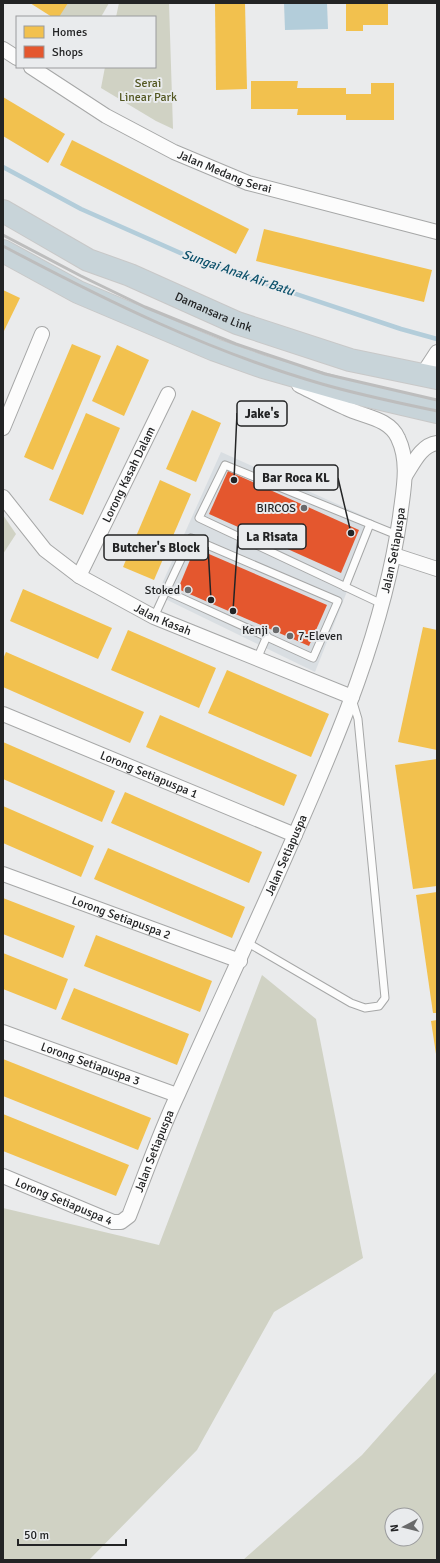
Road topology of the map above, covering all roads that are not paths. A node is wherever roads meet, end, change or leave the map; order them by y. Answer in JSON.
{"nodes":[{"id":1,"x":3,"y":49,"type":"edge"},
{"id":2,"x":16,"y":57,"type":"edge"},
{"id":3,"x":33,"y":68,"type":"edge"},
{"id":4,"x":3,"y":207,"type":"edge"},
{"id":5,"x":3,"y":211,"type":"edge"},
{"id":6,"x":25,"y":224,"type":"junction"},
{"id":7,"x":437,"y":232,"type":"edge"},
{"id":8,"x":3,"y":250,"type":"edge"},
{"id":9,"x":42,"y":334,"type":"dead end"},
{"id":10,"x":437,"y":352,"type":"edge"},
{"id":11,"x":263,"y":367,"type":"junction"},
{"id":12,"x":430,"y":376,"type":"edge"},
{"id":13,"x":168,"y":394,"type":"dead end"},
{"id":14,"x":437,"y":412,"type":"edge"},
{"id":15,"x":3,"y":428,"type":"edge"},
{"id":16,"x":437,"y":443,"type":"edge"},
{"id":17,"x":405,"y":476,"type":"junction"},
{"id":18,"x":3,"y":497,"type":"edge"},
{"id":19,"x":370,"y":524,"type":"junction"},
{"id":20,"x":397,"y":535,"type":"junction"},
{"id":21,"x":394,"y":555,"type":"junction"},
{"id":22,"x":437,"y":569,"type":"edge"},
{"id":23,"x":79,"y":576,"type":"junction"},
{"id":24,"x":345,"y":587,"type":"junction"},
{"id":25,"x":166,"y":591,"type":"junction"},
{"id":26,"x":382,"y":604,"type":"junction"},
{"id":27,"x":154,"y":617,"type":"junction"},
{"id":28,"x":267,"y":636,"type":"junction"},
{"id":29,"x":257,"y":659,"type":"junction"},
{"id":30,"x":352,"y":697,"type":"junction"},
{"id":31,"x":3,"y":714,"type":"edge"},
{"id":32,"x":295,"y":835,"type":"junction"},
{"id":33,"x":3,"y":874,"type":"edge"},
{"id":34,"x":248,"y":943,"type":"junction"},
{"id":35,"x":240,"y":961,"type":"junction"},
{"id":36,"x":3,"y":1032,"type":"edge"},
{"id":37,"x":177,"y":1095,"type":"junction"},
{"id":38,"x":3,"y":1176,"type":"edge"},
{"id":39,"x":125,"y":1220,"type":"joint"}],
"edges":[{"from":1,"to":2,"type":"street"},
{"from":3,"to":7,"type":"street","name":"Jalan Medang Serai"},
{"from":4,"to":6,"type":"highway"},
{"from":5,"to":6,"type":"highway","name":"Damansara Link"},
{"from":6,"to":12,"type":"highway","name":"Damansara Link"},
{"from":8,"to":11,"type":"highway"},
{"from":9,"to":15,"type":"street"},
{"from":10,"to":12,"type":"street"},
{"from":11,"to":14,"type":"highway"},
{"from":11,"to":17,"type":"street","name":"Jalan Setiapuspa"},
{"from":13,"to":23,"type":"street","name":"Lorong Kasah Dalam"},
{"from":16,"to":17,"type":"street","name":"Jalan Setiapuspa"},
{"from":17,"to":20,"type":"street","name":"Jalan Setiapuspa"},
{"from":18,"to":23,"type":"street","name":"Jalan Kasah"},
{"from":19,"to":20,"type":"lane"},
{"from":19,"to":24,"type":"lane"},
{"from":19,"to":24,"type":"lane"},
{"from":20,"to":21,"type":"street","name":"Jalan Setiapuspa"},
{"from":21,"to":22,"type":"street"},
{"from":21,"to":26,"type":"street","name":"Jalan Setiapuspa"},
{"from":23,"to":27,"type":"street","name":"Jalan Kasah"},
{"from":24,"to":26,"type":"lane"},
{"from":25,"to":27,"type":"lane"},
{"from":25,"to":28,"type":"lane"},
{"from":25,"to":28,"type":"lane"},
{"from":26,"to":30,"type":"street","name":"Jalan Setiapuspa"},
{"from":27,"to":29,"type":"street","name":"Jalan Kasah"},
{"from":28,"to":29,"type":"lane"},
{"from":29,"to":30,"type":"street","name":"Jalan Kasah"},
{"from":30,"to":32,"type":"street","name":"Jalan Setiapuspa"},
{"from":30,"to":34,"type":"lane"},
{"from":31,"to":32,"type":"street","name":"Lorong Setiapuspa 1"},
{"from":32,"to":34,"type":"street","name":"Jalan Setiapuspa"},
{"from":33,"to":35,"type":"street","name":"Lorong Setiapuspa 2"},
{"from":34,"to":35,"type":"street","name":"Jalan Setiapuspa"},
{"from":35,"to":37,"type":"street","name":"Jalan Setiapuspa"},
{"from":36,"to":37,"type":"street","name":"Lorong Setiapuspa 3"},
{"from":37,"to":39,"type":"street","name":"Jalan Setiapuspa"},
{"from":38,"to":39,"type":"street","name":"Lorong Setiapuspa 4"}]}
